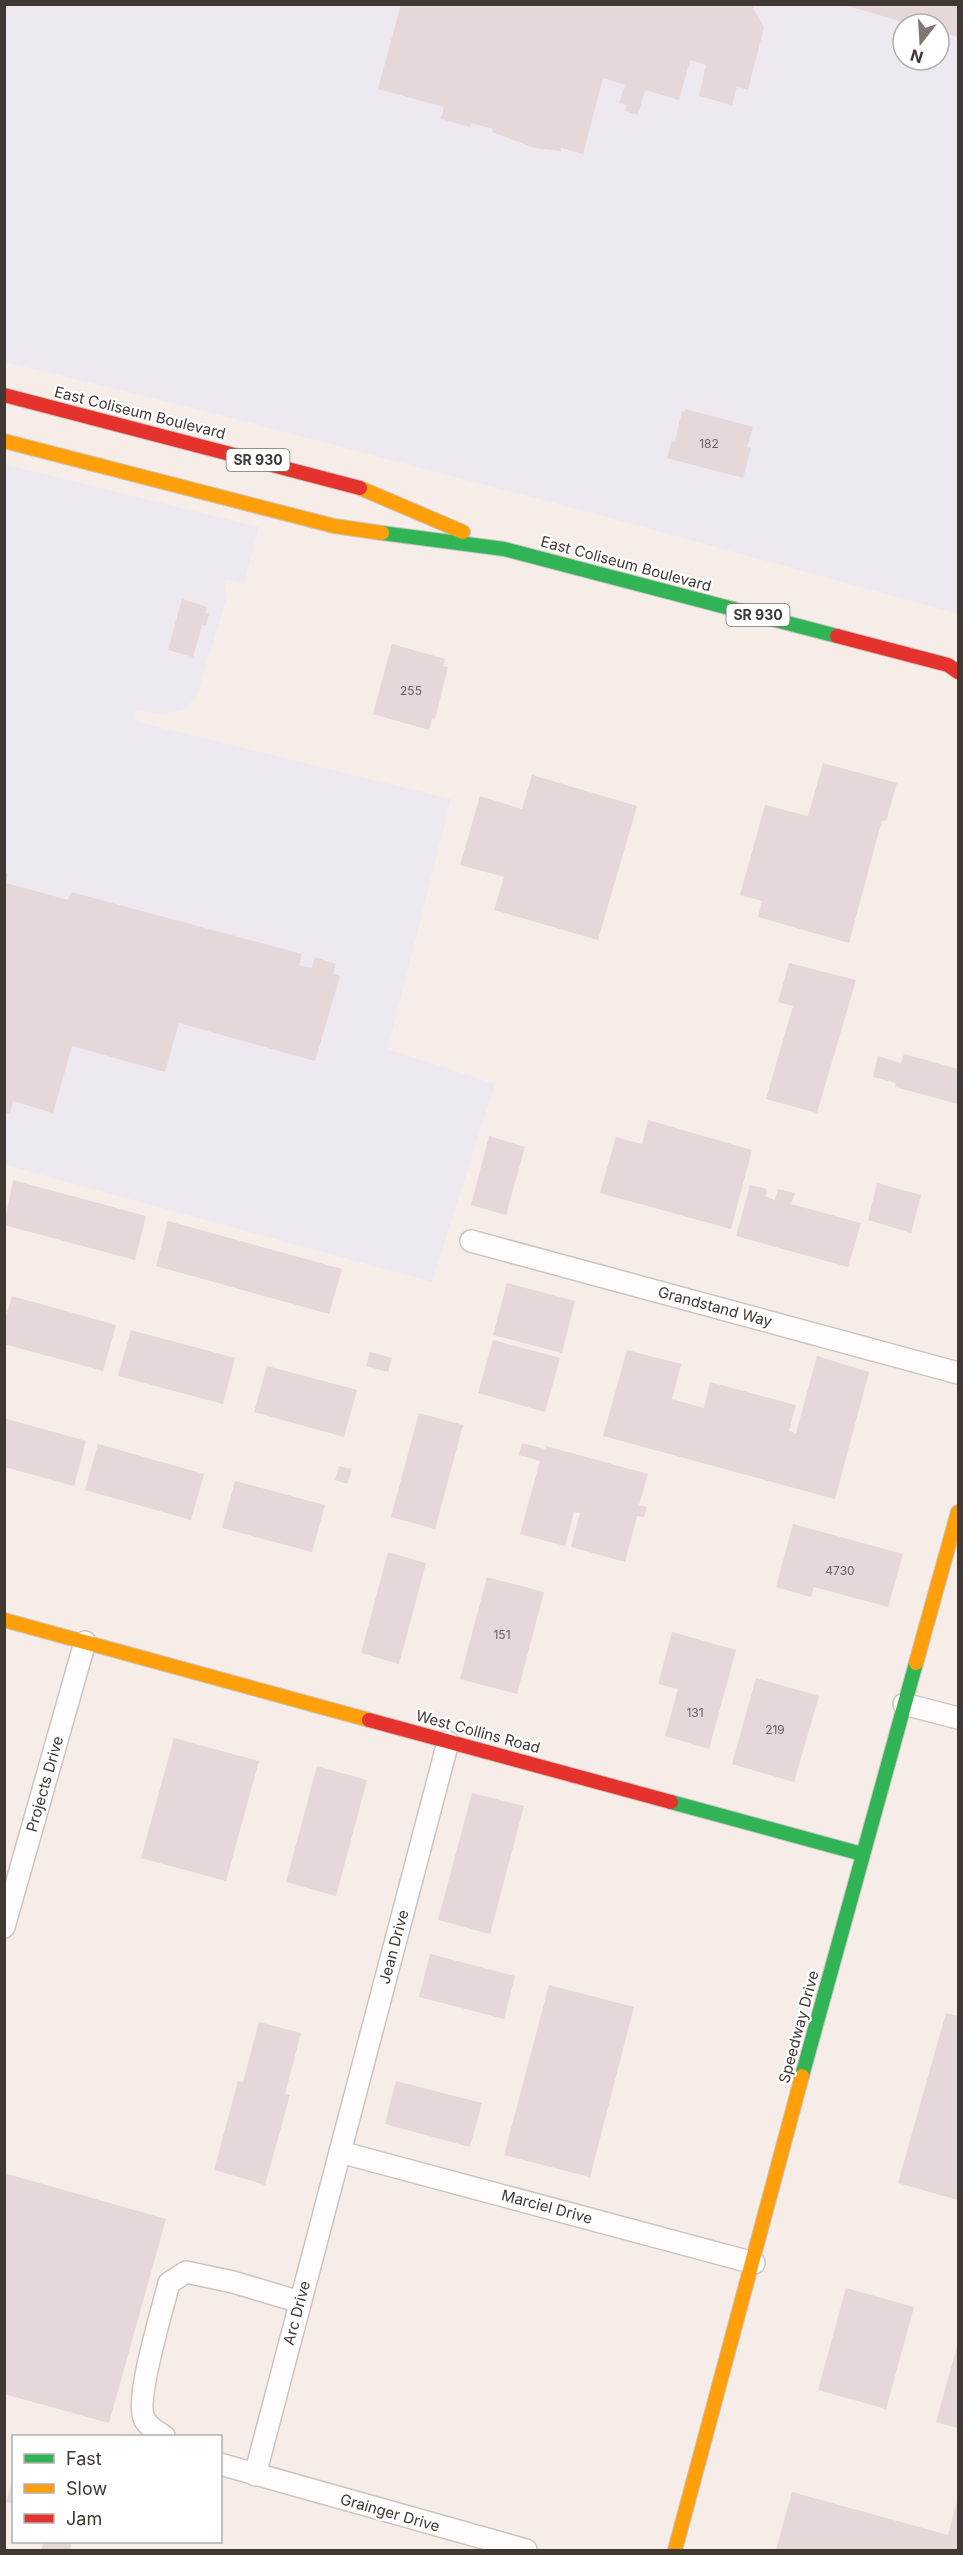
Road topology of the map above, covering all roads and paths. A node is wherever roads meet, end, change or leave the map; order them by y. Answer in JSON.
{"nodes":[{"id":1,"x":4,"y":395,"type":"edge"},
{"id":2,"x":4,"y":441,"type":"edge"},
{"id":3,"x":504,"y":549,"type":"junction"},
{"id":4,"x":955,"y":667,"type":"edge"},
{"id":5,"x":471,"y":1241,"type":"dead end"},
{"id":6,"x":958,"y":1373,"type":"edge"},
{"id":7,"x":958,"y":1512,"type":"edge"},
{"id":8,"x":4,"y":1620,"type":"edge"},
{"id":9,"x":85,"y":1642,"type":"junction"},
{"id":10,"x":904,"y":1704,"type":"junction"},
{"id":11,"x":958,"y":1718,"type":"edge"},
{"id":12,"x":448,"y":1742,"type":"junction"},
{"id":13,"x":862,"y":1854,"type":"junction"},
{"id":14,"x":4,"y":1927,"type":"edge"},
{"id":15,"x":340,"y":2152,"type":"junction"},
{"id":16,"x":754,"y":2263,"type":"junction"},
{"id":17,"x":300,"y":2302,"type":"junction"},
{"id":18,"x":162,"y":2435,"type":"edge"},
{"id":19,"x":222,"y":2465,"type":"edge"},
{"id":20,"x":255,"y":2475,"type":"junction"},
{"id":21,"x":526,"y":2550,"type":"edge"},
{"id":22,"x":675,"y":2550,"type":"edge"}],
"edges":[{"from":1,"to":3,"type":"main road","name":"East Coliseum Boulevard","number":"SR 930"},
{"from":2,"to":3,"type":"main road","name":"East Coliseum Boulevard","number":"SR 930"},
{"from":3,"to":4,"type":"main road","name":"East Coliseum Boulevard","number":"SR 930"},
{"from":5,"to":6,"type":"street","name":"Grandstand Way"},
{"from":7,"to":10,"type":"main road","name":"Speedway Drive"},
{"from":8,"to":9,"type":"main road","name":"West Collins Road"},
{"from":9,"to":12,"type":"main road","name":"West Collins Road"},
{"from":9,"to":14,"type":"street","name":"Projects Drive"},
{"from":10,"to":11,"type":"street"},
{"from":10,"to":13,"type":"main road","name":"Speedway Drive"},
{"from":12,"to":13,"type":"main road","name":"West Collins Road"},
{"from":12,"to":15,"type":"street","name":"Jean Drive"},
{"from":13,"to":16,"type":"main road","name":"Speedway Drive"},
{"from":15,"to":16,"type":"street","name":"Marciel Drive"},
{"from":15,"to":17,"type":"street","name":"Arc Drive"},
{"from":16,"to":22,"type":"main road","name":"Speedway Drive"},
{"from":17,"to":18,"type":"street"},
{"from":17,"to":20,"type":"street","name":"Arc Drive"},
{"from":19,"to":20,"type":"street","name":"Grainger Drive"},
{"from":20,"to":21,"type":"street","name":"Grainger Drive"}]}
